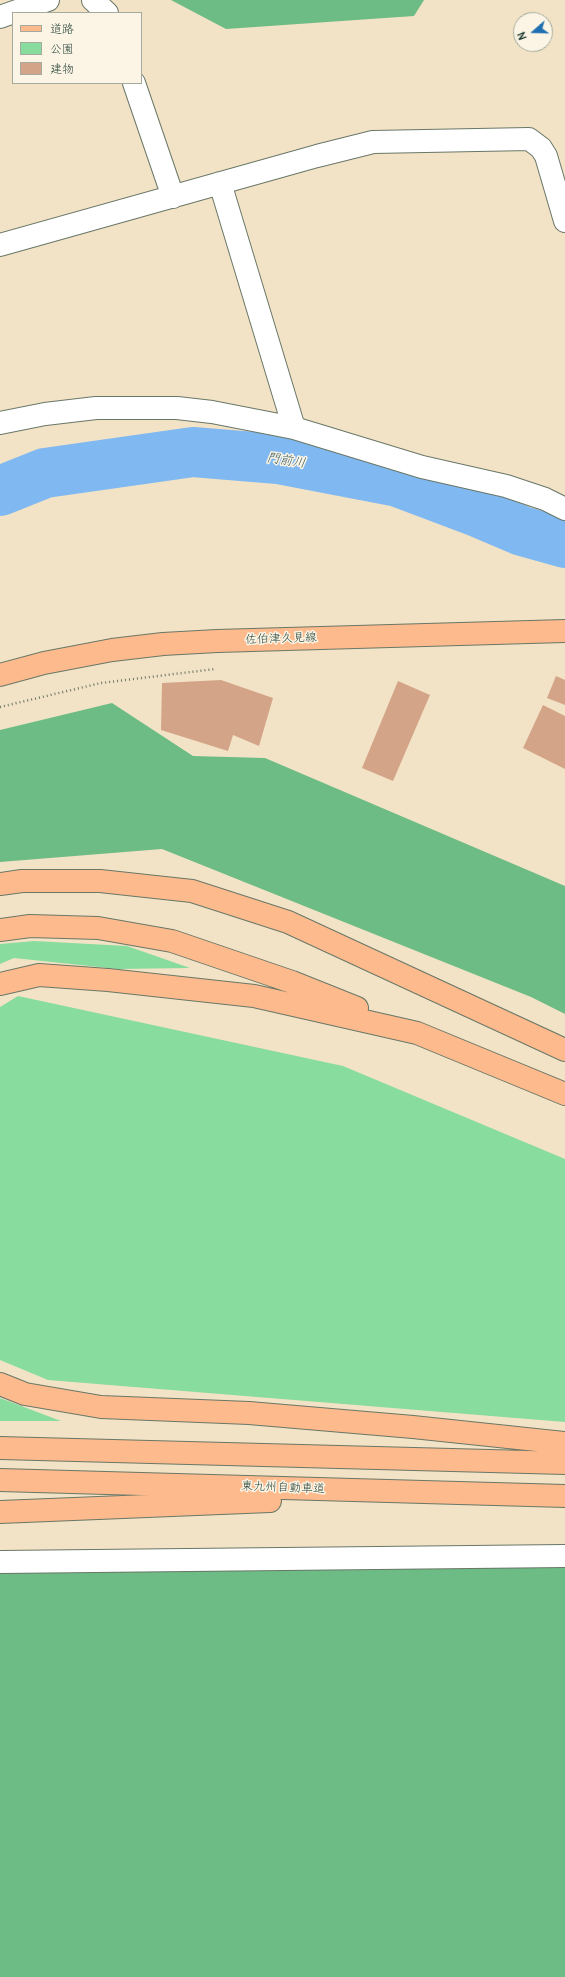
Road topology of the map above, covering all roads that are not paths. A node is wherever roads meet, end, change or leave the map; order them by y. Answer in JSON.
{"nodes":[{"id":1,"x":48,"y":0,"type":"edge"},
{"id":2,"x":93,"y":0,"type":"edge"},
{"id":3,"x":14,"y":12,"type":"edge"},
{"id":4,"x":106,"y":12,"type":"edge"},
{"id":5,"x":12,"y":13,"type":"edge"},
{"id":6,"x":0,"y":17,"type":"edge"},
{"id":7,"x":134,"y":84,"type":"edge"},
{"id":8,"x":220,"y":183,"type":"junction"},
{"id":9,"x":173,"y":197,"type":"junction"},
{"id":10,"x":565,"y":221,"type":"edge"},
{"id":11,"x":0,"y":245,"type":"edge"},
{"id":12,"x":0,"y":423,"type":"edge"},
{"id":13,"x":294,"y":428,"type":"junction"},
{"id":14,"x":565,"y":509,"type":"edge"},
{"id":15,"x":565,"y":631,"type":"edge"},
{"id":16,"x":0,"y":675,"type":"edge"},
{"id":17,"x":0,"y":884,"type":"edge"},
{"id":18,"x":0,"y":930,"type":"edge"},
{"id":19,"x":0,"y":984,"type":"edge"},
{"id":20,"x":417,"y":1033,"type":"junction"},
{"id":21,"x":565,"y":1050,"type":"edge"},
{"id":22,"x":565,"y":1094,"type":"edge"},
{"id":23,"x":0,"y":1384,"type":"edge"},
{"id":24,"x":565,"y":1443,"type":"edge"},
{"id":25,"x":0,"y":1448,"type":"edge"},
{"id":26,"x":565,"y":1463,"type":"edge"},
{"id":27,"x":0,"y":1480,"type":"edge"},
{"id":28,"x":542,"y":1495,"type":"junction"},
{"id":29,"x":565,"y":1496,"type":"edge"},
{"id":30,"x":0,"y":1512,"type":"edge"},
{"id":31,"x":565,"y":1556,"type":"edge"},
{"id":32,"x":0,"y":1562,"type":"edge"}],
"edges":[{"from":1,"to":3,"type":"street"},
{"from":2,"to":4,"type":"street"},
{"from":5,"to":6,"type":"street"},
{"from":7,"to":9,"type":"street"},
{"from":8,"to":9,"type":"street"},
{"from":8,"to":10,"type":"street"},
{"from":8,"to":13,"type":"street"},
{"from":9,"to":11,"type":"street"},
{"from":12,"to":13,"type":"street"},
{"from":13,"to":14,"type":"street"},
{"from":15,"to":16,"type":"main road","name":"佐伯津久見線"},
{"from":17,"to":21,"type":"main road"},
{"from":18,"to":20,"type":"main road"},
{"from":19,"to":20,"type":"main road"},
{"from":20,"to":22,"type":"main road"},
{"from":23,"to":24,"type":"main road"},
{"from":25,"to":26,"type":"main road"},
{"from":27,"to":28,"type":"main road","name":"東九州自動車道"},
{"from":28,"to":29,"type":"main road","name":"東九州自動車道"},
{"from":28,"to":30,"type":"main road"},
{"from":31,"to":32,"type":"street"}]}
